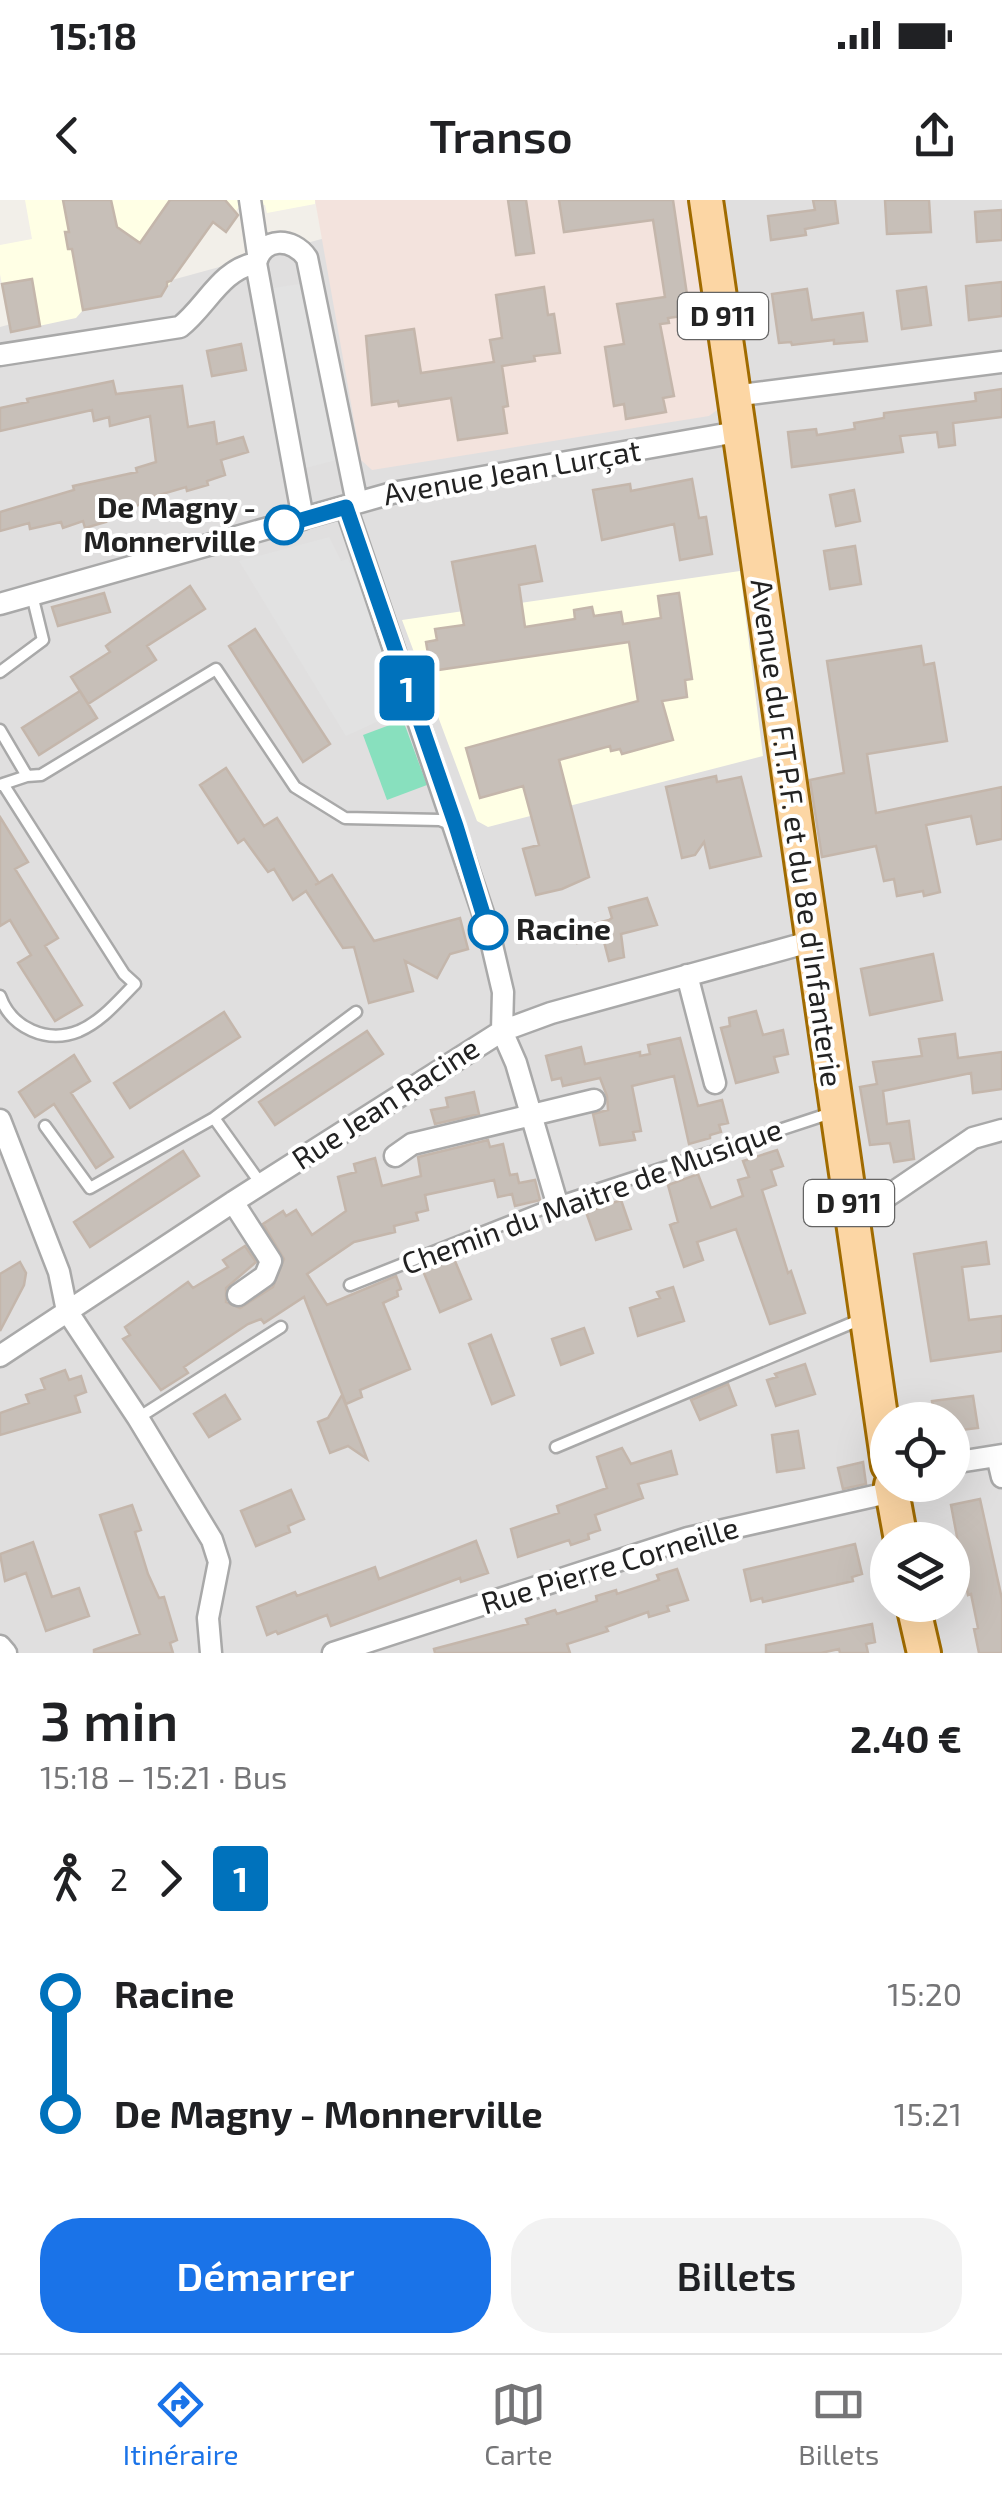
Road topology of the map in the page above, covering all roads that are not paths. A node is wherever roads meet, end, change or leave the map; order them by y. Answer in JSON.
{"nodes":[{"id":1,"x":250,"y":200,"type":"edge"},
{"id":2,"x":706,"y":200,"type":"edge"},
{"id":3,"x":257,"y":258,"type":"junction"},
{"id":4,"x":0,"y":355,"type":"edge"},
{"id":5,"x":1002,"y":362,"type":"edge"},
{"id":6,"x":733,"y":396,"type":"junction"},
{"id":7,"x":738,"y":432,"type":"junction"},
{"id":8,"x":352,"y":505,"type":"junction"},
{"id":9,"x":303,"y":520,"type":"junction"},
{"id":10,"x":32,"y":595,"type":"junction"},
{"id":11,"x":0,"y":604,"type":"edge"},
{"id":12,"x":0,"y":672,"type":"edge"},
{"id":13,"x":0,"y":730,"type":"edge"},
{"id":14,"x":27,"y":776,"type":"junction"},
{"id":15,"x":2,"y":785,"type":"edge"},
{"id":16,"x":456,"y":826,"type":"junction"},
{"id":17,"x":814,"y":941,"type":"junction"},
{"id":18,"x":687,"y":975,"type":"junction"},
{"id":19,"x":0,"y":996,"type":"edge"},
{"id":20,"x":356,"y":1012,"type":"dead end"},
{"id":21,"x":502,"y":1031,"type":"junction"},
{"id":22,"x":715,"y":1083,"type":"dead end"},
{"id":23,"x":594,"y":1100,"type":"dead end"},
{"id":24,"x":836,"y":1111,"type":"junction"},
{"id":25,"x":532,"y":1116,"type":"junction"},
{"id":26,"x":214,"y":1118,"type":"junction"},
{"id":27,"x":0,"y":1120,"type":"edge"},
{"id":28,"x":45,"y":1126,"type":"dead end"},
{"id":29,"x":1002,"y":1130,"type":"edge"},
{"id":30,"x":395,"y":1156,"type":"dead end"},
{"id":31,"x":261,"y":1184,"type":"junction"},
{"id":32,"x":233,"y":1202,"type":"junction"},
{"id":33,"x":556,"y":1203,"type":"junction"},
{"id":34,"x":850,"y":1215,"type":"junction"},
{"id":35,"x":350,"y":1285,"type":"dead end"},
{"id":36,"x":238,"y":1295,"type":"dead end"},
{"id":37,"x":68,"y":1311,"type":"junction"},
{"id":38,"x":865,"y":1318,"type":"junction"},
{"id":39,"x":280,"y":1327,"type":"dead end"},
{"id":40,"x":0,"y":1356,"type":"edge"},
{"id":41,"x":878,"y":1402,"type":"edge"},
{"id":42,"x":138,"y":1418,"type":"junction"},
{"id":43,"x":556,"y":1447,"type":"dead end"},
{"id":44,"x":1000,"y":1455,"type":"edge"},
{"id":45,"x":970,"y":1460,"type":"edge"},
{"id":46,"x":1002,"y":1478,"type":"edge"},
{"id":47,"x":870,"y":1487,"type":"edge"},
{"id":48,"x":917,"y":1622,"type":"edge"},
{"id":49,"x":0,"y":1646,"type":"edge"},
{"id":50,"x":6,"y":1653,"type":"edge"},
{"id":51,"x":212,"y":1653,"type":"edge"},
{"id":52,"x":333,"y":1653,"type":"edge"},
{"id":53,"x":924,"y":1653,"type":"edge"}],
"edges":[{"from":1,"to":3,"type":"street"},
{"from":2,"to":6,"type":"main road","name":"Avenue du F.T.P.F. et du 8e d'Infanterie","number":"D 911"},
{"from":3,"to":4,"type":"street"},
{"from":3,"to":8,"type":"street"},
{"from":3,"to":9,"type":"street"},
{"from":5,"to":6,"type":"street"},
{"from":6,"to":7,"type":"main road","name":"Avenue du F.T.P.F. et du 8e d'Infanterie","number":"D 911"},
{"from":7,"to":8,"type":"street","name":"Avenue Jean Lurçat"},
{"from":7,"to":17,"type":"main road","name":"Avenue du F.T.P.F. et du 8e d'Infanterie","number":"D 911"},
{"from":8,"to":9,"type":"street","name":"Avenue Jean Lurçat"},
{"from":8,"to":16,"type":"street"},
{"from":9,"to":10,"type":"street","name":"Avenue Jean Lurçat"},
{"from":10,"to":11,"type":"street","name":"Avenue Jean Lurçat"},
{"from":10,"to":12,"type":"lane"},
{"from":13,"to":14,"type":"lane"},
{"from":14,"to":15,"type":"lane"},
{"from":14,"to":16,"type":"lane"},
{"from":15,"to":19,"type":"lane"},
{"from":16,"to":21,"type":"street"},
{"from":17,"to":18,"type":"street","name":"Rue Jean Racine"},
{"from":17,"to":24,"type":"main road","name":"Avenue du F.T.P.F. et du 8e d'Infanterie","number":"D 911"},
{"from":18,"to":21,"type":"street","name":"Rue Jean Racine"},
{"from":18,"to":22,"type":"street"},
{"from":20,"to":26,"type":"lane"},
{"from":21,"to":25,"type":"street"},
{"from":21,"to":31,"type":"street","name":"Rue Jean Racine"},
{"from":23,"to":25,"type":"street"},
{"from":24,"to":33,"type":"lane","name":"Chemin du Maitre de Musique"},
{"from":24,"to":34,"type":"main road","name":"Avenue du F.T.P.F. et du 8e d'Infanterie","number":"D 911"},
{"from":25,"to":30,"type":"street"},
{"from":25,"to":33,"type":"street"},
{"from":26,"to":28,"type":"lane"},
{"from":26,"to":31,"type":"lane"},
{"from":27,"to":37,"type":"street"},
{"from":29,"to":34,"type":"street"},
{"from":31,"to":32,"type":"street","name":"Rue Jean Racine"},
{"from":32,"to":36,"type":"street"},
{"from":32,"to":37,"type":"street","name":"Rue Jean Racine"},
{"from":33,"to":35,"type":"lane","name":"Chemin du Maitre de Musique"},
{"from":34,"to":38,"type":"main road","name":"Avenue du F.T.P.F. et du 8e d'Infanterie","number":"D 911"},
{"from":37,"to":40,"type":"street","name":"Rue Jean Racine"},
{"from":37,"to":42,"type":"street"},
{"from":38,"to":41,"type":"main road","name":"Avenue du F.T.P.F. et du 8e d'Infanterie","number":"D 911"},
{"from":38,"to":43,"type":"lane"},
{"from":39,"to":42,"type":"lane"},
{"from":42,"to":51,"type":"street"},
{"from":44,"to":45,"type":"street"},
{"from":44,"to":46,"type":"street"},
{"from":47,"to":52,"type":"street","name":"Rue Pierre Corneille"},
{"from":48,"to":53,"type":"main road"},
{"from":49,"to":50,"type":"street"}]}
